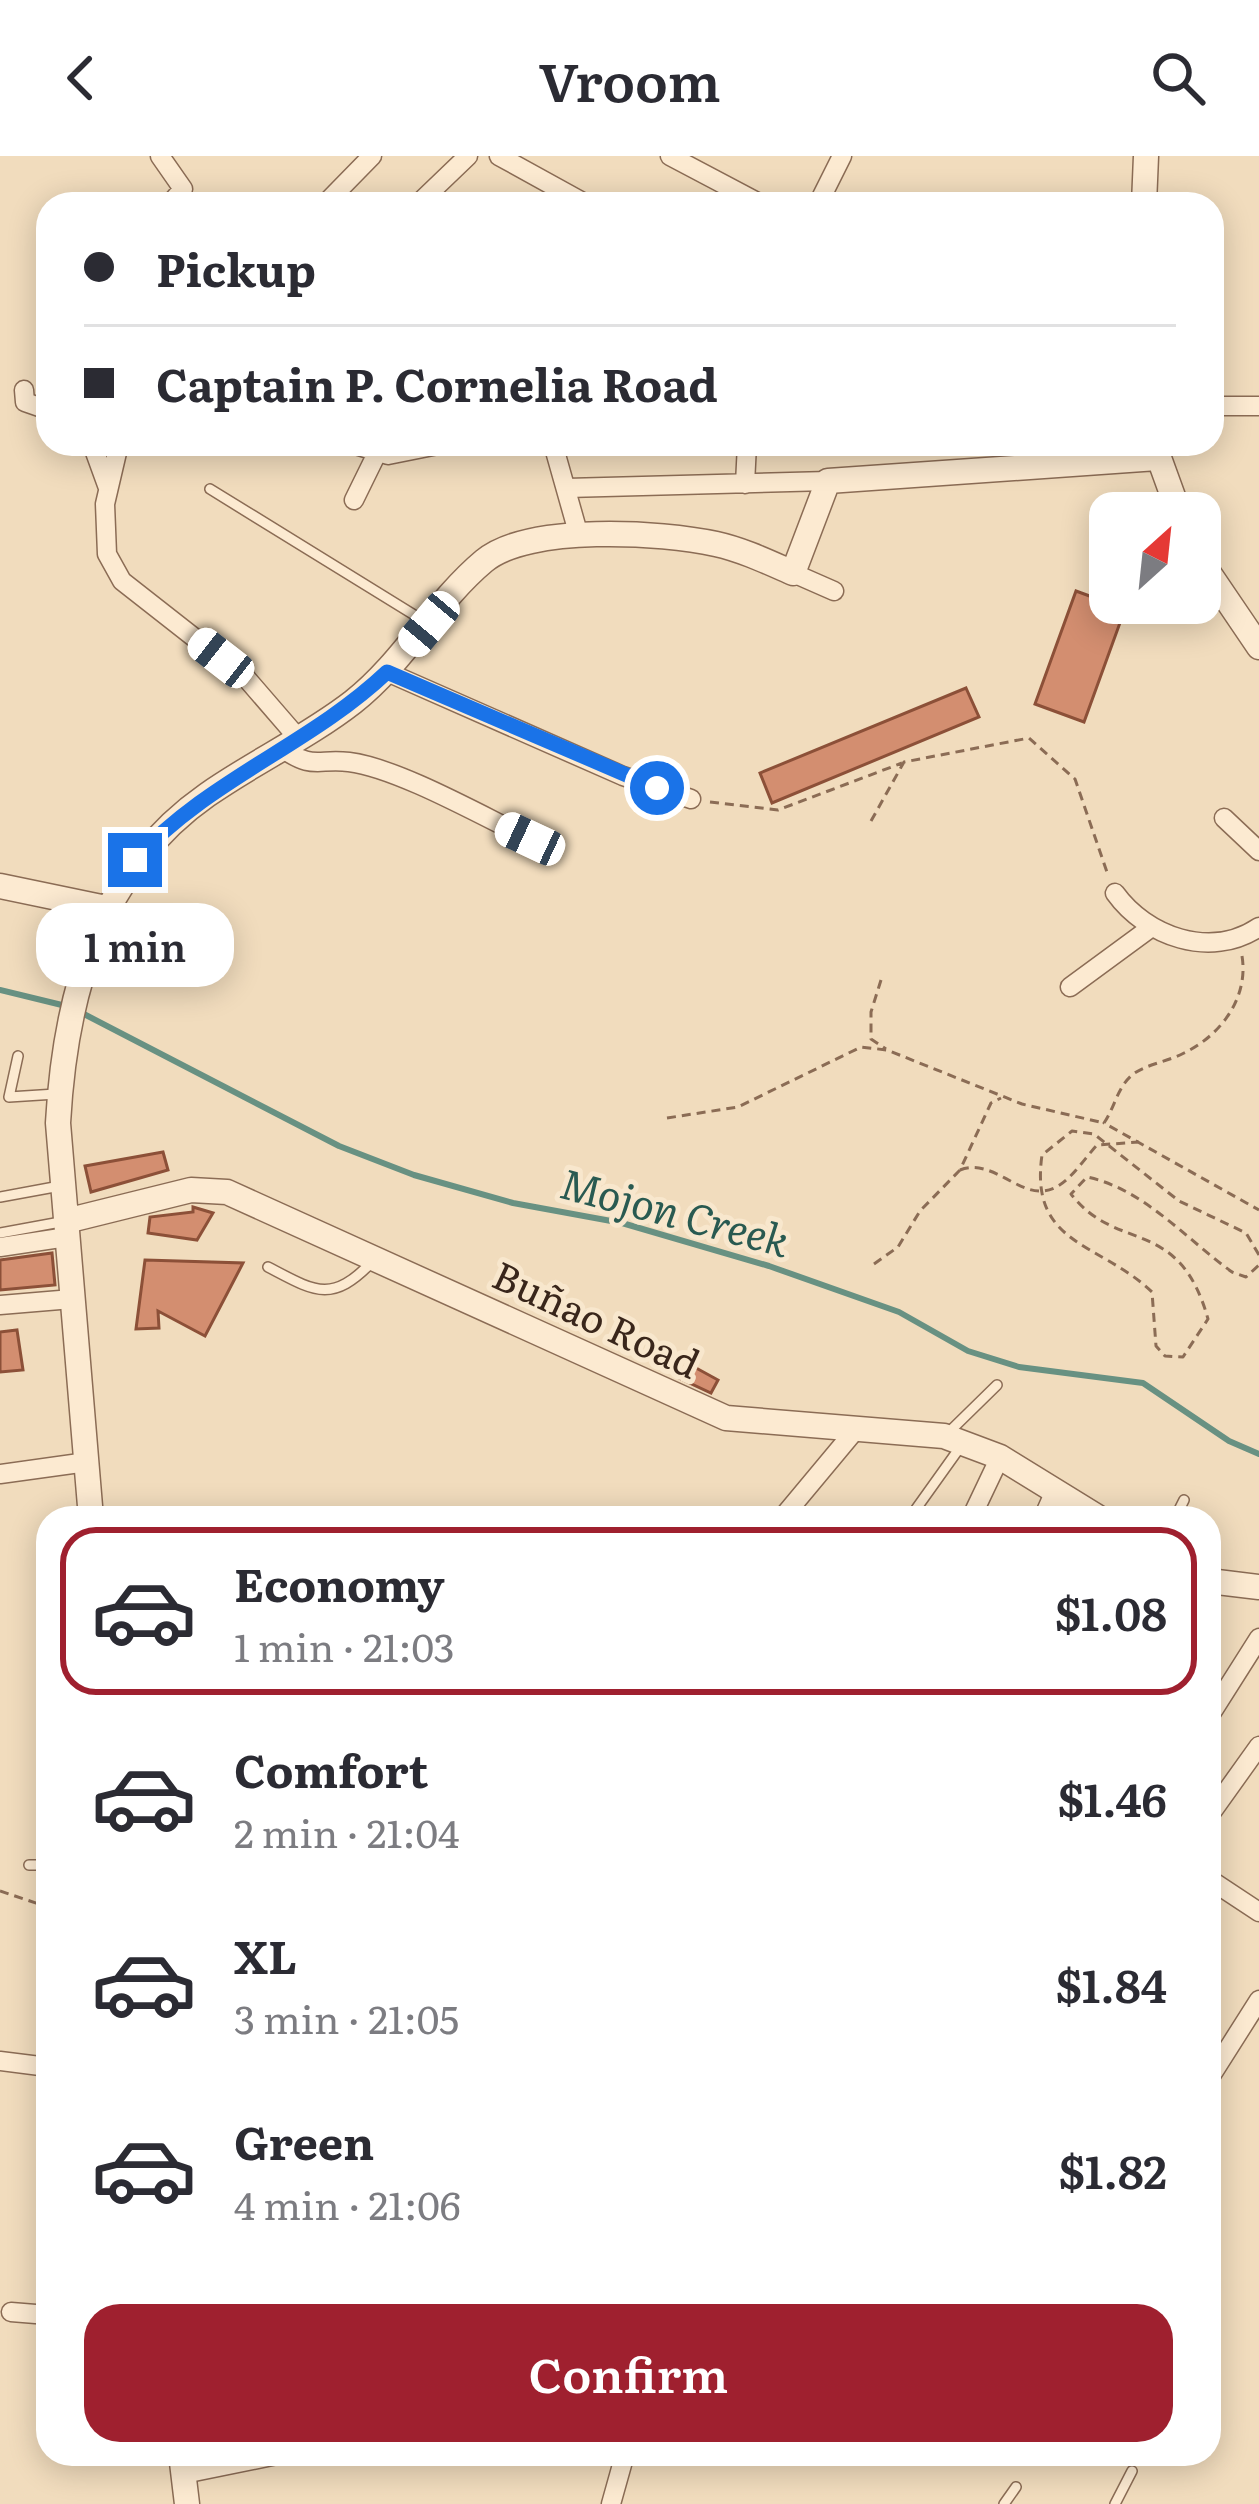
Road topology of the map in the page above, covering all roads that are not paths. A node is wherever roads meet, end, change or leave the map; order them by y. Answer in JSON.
{"nodes":[{"id":1,"x":160,"y":156,"type":"edge"},
{"id":2,"x":372,"y":156,"type":"edge"},
{"id":3,"x":468,"y":156,"type":"edge"},
{"id":4,"x":499,"y":156,"type":"edge"},
{"id":5,"x":670,"y":156,"type":"edge"},
{"id":6,"x":1145,"y":156,"type":"edge"},
{"id":7,"x":835,"y":158,"type":"edge"},
{"id":8,"x":555,"y":187,"type":"junction"},
{"id":9,"x":180,"y":192,"type":"edge"},
{"id":10,"x":337,"y":192,"type":"edge"},
{"id":11,"x":430,"y":192,"type":"edge"},
{"id":12,"x":549,"y":192,"type":"edge"},
{"id":13,"x":564,"y":192,"type":"edge"},
{"id":14,"x":738,"y":192,"type":"edge"},
{"id":15,"x":822,"y":192,"type":"edge"},
{"id":16,"x":1144,"y":192,"type":"edge"},
{"id":17,"x":24,"y":389,"type":"dead end"},
{"id":18,"x":36,"y":406,"type":"edge"},
{"id":19,"x":1224,"y":406,"type":"edge"},
{"id":20,"x":1259,"y":406,"type":"edge"},
{"id":21,"x":96,"y":456,"type":"edge"},
{"id":22,"x":116,"y":456,"type":"edge"},
{"id":23,"x":375,"y":456,"type":"edge"},
{"id":24,"x":558,"y":456,"type":"edge"},
{"id":25,"x":746,"y":456,"type":"edge"},
{"id":26,"x":1101,"y":456,"type":"edge"},
{"id":27,"x":1158,"y":456,"type":"edge"},
{"id":28,"x":828,"y":481,"type":"junction"},
{"id":29,"x":745,"y":484,"type":"junction"},
{"id":30,"x":107,"y":488,"type":"junction"},
{"id":31,"x":567,"y":488,"type":"junction"},
{"id":32,"x":210,"y":489,"type":"dead end"},
{"id":33,"x":1171,"y":492,"type":"edge"},
{"id":34,"x":353,"y":500,"type":"dead end"},
{"id":35,"x":580,"y":536,"type":"junction"},
{"id":36,"x":793,"y":573,"type":"junction"},
{"id":37,"x":834,"y":591,"type":"dead end"},
{"id":38,"x":1221,"y":595,"type":"edge"},
{"id":39,"x":429,"y":624,"type":"junction"},
{"id":40,"x":1259,"y":647,"type":"edge"},
{"id":41,"x":387,"y":672,"type":"junction"},
{"id":42,"x":289,"y":742,"type":"junction"},
{"id":43,"x":691,"y":799,"type":"road end"},
{"id":44,"x":1224,"y":818,"type":"dead end"},
{"id":45,"x":530,"y":839,"type":"dead end"},
{"id":46,"x":1259,"y":851,"type":"edge"},
{"id":47,"x":0,"y":886,"type":"edge"},
{"id":48,"x":1115,"y":893,"type":"road end"},
{"id":49,"x":102,"y":918,"type":"junction"},
{"id":50,"x":1149,"y":928,"type":"junction"},
{"id":51,"x":1259,"y":928,"type":"edge"},
{"id":52,"x":162,"y":950,"type":"dead end"},
{"id":53,"x":1070,"y":987,"type":"dead end"},
{"id":54,"x":18,"y":1056,"type":"dead end"},
{"id":55,"x":60,"y":1094,"type":"junction"},
{"id":56,"x":63,"y":1186,"type":"junction"},
{"id":57,"x":0,"y":1197,"type":"edge"},
{"id":58,"x":67,"y":1229,"type":"junction"},
{"id":59,"x":0,"y":1233,"type":"edge"},
{"id":60,"x":0,"y":1247,"type":"edge"},
{"id":61,"x":375,"y":1258,"type":"junction"},
{"id":62,"x":268,"y":1267,"type":"dead end"},
{"id":63,"x":72,"y":1299,"type":"junction"},
{"id":64,"x":0,"y":1305,"type":"edge"},
{"id":65,"x":998,"y":1385,"type":"dead end"},
{"id":66,"x":857,"y":1428,"type":"junction"},
{"id":67,"x":954,"y":1439,"type":"junction"},
{"id":68,"x":1000,"y":1457,"type":"junction"},
{"id":69,"x":87,"y":1462,"type":"junction"},
{"id":70,"x":0,"y":1474,"type":"edge"},
{"id":71,"x":1055,"y":1491,"type":"junction"},
{"id":72,"x":1184,"y":1500,"type":"dead end"},
{"id":73,"x":90,"y":1506,"type":"edge"},
{"id":74,"x":792,"y":1506,"type":"edge"},
{"id":75,"x":918,"y":1506,"type":"edge"},
{"id":76,"x":976,"y":1506,"type":"edge"},
{"id":77,"x":1048,"y":1506,"type":"edge"},
{"id":78,"x":1077,"y":1506,"type":"edge"},
{"id":79,"x":1181,"y":1506,"type":"edge"},
{"id":80,"x":1221,"y":1582,"type":"edge"},
{"id":81,"x":1259,"y":1587,"type":"edge"},
{"id":82,"x":1259,"y":1638,"type":"edge"},
{"id":83,"x":1221,"y":1698,"type":"edge"},
{"id":84,"x":1259,"y":1746,"type":"edge"},
{"id":85,"x":1221,"y":1799,"type":"edge"},
{"id":86,"x":29,"y":1865,"type":"dead end"},
{"id":87,"x":36,"y":1865,"type":"edge"},
{"id":88,"x":1221,"y":1887,"type":"edge"},
{"id":89,"x":1259,"y":1912,"type":"edge"},
{"id":90,"x":1259,"y":2000,"type":"edge"},
{"id":91,"x":1221,"y":2060,"type":"edge"},
{"id":92,"x":0,"y":2061,"type":"edge"},
{"id":93,"x":36,"y":2066,"type":"edge"},
{"id":94,"x":11,"y":2312,"type":"dead end"},
{"id":95,"x":36,"y":2313,"type":"edge"},
{"id":96,"x":182,"y":2466,"type":"edge"},
{"id":97,"x":621,"y":2466,"type":"edge"},
{"id":98,"x":1132,"y":2471,"type":"dead end"},
{"id":99,"x":1016,"y":2487,"type":"dead end"},
{"id":100,"x":187,"y":2504,"type":"edge"},
{"id":101,"x":610,"y":2504,"type":"edge"},
{"id":102,"x":1004,"y":2504,"type":"edge"},
{"id":103,"x":1115,"y":2504,"type":"edge"}],
"edges":[{"from":1,"to":9,"type":"street"},
{"from":2,"to":10,"type":"street"},
{"from":3,"to":11,"type":"street"},
{"from":4,"to":8,"type":"street"},
{"from":5,"to":14,"type":"street"},
{"from":6,"to":16,"type":"street"},
{"from":7,"to":15,"type":"street"},
{"from":8,"to":12,"type":"street"},
{"from":8,"to":13,"type":"street"},
{"from":17,"to":18,"type":"street"},
{"from":19,"to":20,"type":"street"},
{"from":21,"to":30,"type":"street"},
{"from":22,"to":30,"type":"street"},
{"from":23,"to":34,"type":"street"},
{"from":24,"to":31,"type":"street"},
{"from":25,"to":29,"type":"street"},
{"from":26,"to":28,"type":"street"},
{"from":27,"to":33,"type":"street"},
{"from":28,"to":29,"type":"street"},
{"from":28,"to":36,"type":"street"},
{"from":29,"to":31,"type":"street"},
{"from":30,"to":42,"type":"street"},
{"from":31,"to":35,"type":"street"},
{"from":32,"to":39,"type":"lane"},
{"from":35,"to":36,"type":"street"},
{"from":35,"to":39,"type":"street"},
{"from":36,"to":37,"type":"street"},
{"from":38,"to":40,"type":"street"},
{"from":39,"to":41,"type":"street"},
{"from":41,"to":42,"type":"street"},
{"from":41,"to":43,"type":"street"},
{"from":42,"to":45,"type":"street"},
{"from":42,"to":49,"type":"street"},
{"from":44,"to":46,"type":"street"},
{"from":47,"to":49,"type":"street"},
{"from":48,"to":50,"type":"street"},
{"from":49,"to":52,"type":"lane"},
{"from":49,"to":55,"type":"street"},
{"from":50,"to":51,"type":"street"},
{"from":50,"to":53,"type":"street"},
{"from":54,"to":55,"type":"lane"},
{"from":55,"to":56,"type":"street"},
{"from":56,"to":57,"type":"lane"},
{"from":56,"to":58,"type":"street"},
{"from":58,"to":59,"type":"lane"},
{"from":58,"to":60,"type":"street"},
{"from":58,"to":61,"type":"street","name":"Buñao Road"},
{"from":58,"to":63,"type":"street"},
{"from":61,"to":62,"type":"lane"},
{"from":61,"to":66,"type":"street","name":"Buñao Road"},
{"from":63,"to":64,"type":"street"},
{"from":63,"to":69,"type":"street"},
{"from":65,"to":67,"type":"lane"},
{"from":66,"to":67,"type":"street","name":"Buñao Road"},
{"from":66,"to":74,"type":"street"},
{"from":67,"to":68,"type":"street","name":"Buñao Road"},
{"from":67,"to":75,"type":"lane"},
{"from":68,"to":71,"type":"street","name":"Buñao Road"},
{"from":68,"to":76,"type":"street"},
{"from":69,"to":70,"type":"street"},
{"from":69,"to":73,"type":"street"},
{"from":71,"to":77,"type":"street"},
{"from":71,"to":78,"type":"street","name":"Buñao Road"},
{"from":72,"to":79,"type":"lane"},
{"from":80,"to":81,"type":"street"},
{"from":82,"to":83,"type":"street"},
{"from":84,"to":85,"type":"street"},
{"from":86,"to":87,"type":"lane"},
{"from":88,"to":89,"type":"street"},
{"from":90,"to":91,"type":"street"},
{"from":92,"to":93,"type":"street"},
{"from":94,"to":95,"type":"street"},
{"from":96,"to":100,"type":"street"},
{"from":97,"to":101,"type":"street"},
{"from":98,"to":103,"type":"lane"},
{"from":99,"to":102,"type":"lane"}]}
